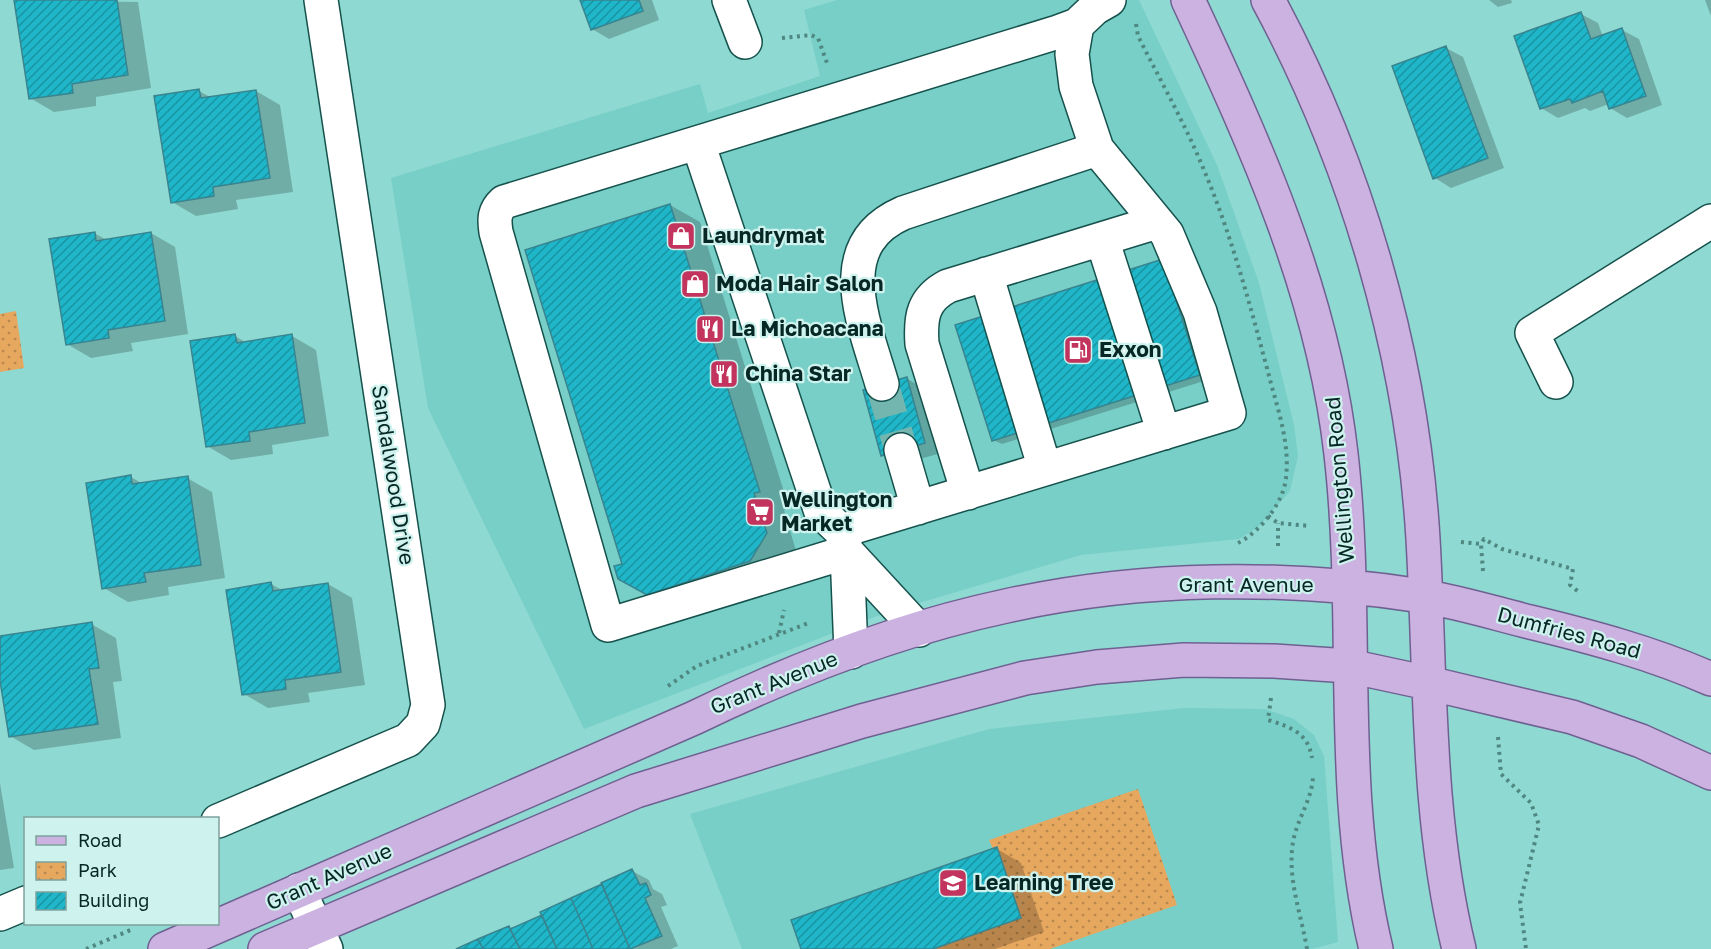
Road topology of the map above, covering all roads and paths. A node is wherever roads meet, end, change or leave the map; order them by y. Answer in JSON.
{"nodes":[{"id":1,"x":321,"y":0,"type":"edge"},
{"id":2,"x":729,"y":0,"type":"edge"},
{"id":3,"x":1109,"y":0,"type":"edge"},
{"id":4,"x":1188,"y":0,"type":"edge"},
{"id":5,"x":1268,"y":0,"type":"edge"},
{"id":6,"x":1077,"y":25,"type":"junction"},
{"id":7,"x":1139,"y":30,"type":"dead end"},
{"id":8,"x":745,"y":42,"type":"joint"},
{"id":9,"x":839,"y":99,"type":"junction"},
{"id":10,"x":698,"y":143,"type":"junction"},
{"id":11,"x":1097,"y":149,"type":"junction"},
{"id":12,"x":1711,"y":221,"type":"edge"},
{"id":13,"x":1157,"y":222,"type":"junction"},
{"id":14,"x":1102,"y":239,"type":"junction"},
{"id":15,"x":986,"y":274,"type":"junction"},
{"id":16,"x":1556,"y":382,"type":"dead end"},
{"id":17,"x":882,"y":384,"type":"tunnel mouth"},
{"id":18,"x":1164,"y":433,"type":"junction"},
{"id":19,"x":901,"y":450,"type":"tunnel mouth"},
{"id":20,"x":1045,"y":469,"type":"junction"},
{"id":21,"x":968,"y":493,"type":"junction"},
{"id":22,"x":918,"y":508,"type":"junction"},
{"id":23,"x":1278,"y":523,"type":"dead end"},
{"id":24,"x":844,"y":542,"type":"junction"},
{"id":25,"x":1481,"y":544,"type":"dead end"},
{"id":26,"x":1570,"y":578,"type":"dead end"},
{"id":27,"x":1348,"y":587,"type":"junction"},
{"id":28,"x":1424,"y":597,"type":"junction"},
{"id":29,"x":920,"y":630,"type":"junction"},
{"id":30,"x":851,"y":652,"type":"junction"},
{"id":31,"x":1349,"y":666,"type":"junction"},
{"id":32,"x":1711,"y":679,"type":"edge"},
{"id":33,"x":1428,"y":683,"type":"junction"},
{"id":34,"x":1271,"y":699,"type":"dead end"},
{"id":35,"x":694,"y":718,"type":"junction"},
{"id":36,"x":711,"y":767,"type":"junction"},
{"id":37,"x":1711,"y":773,"type":"edge"},
{"id":38,"x":1501,"y":774,"type":"dead end"},
{"id":39,"x":219,"y":821,"type":"edge"},
{"id":40,"x":299,"y":890,"type":"junction"},
{"id":41,"x":24,"y":904,"type":"edge"},
{"id":42,"x":0,"y":914,"type":"edge"},
{"id":43,"x":135,"y":928,"type":"dead end"},
{"id":44,"x":321,"y":939,"type":"edge"},
{"id":45,"x":86,"y":949,"type":"edge"},
{"id":46,"x":165,"y":949,"type":"edge"},
{"id":47,"x":265,"y":949,"type":"edge"},
{"id":48,"x":1307,"y":949,"type":"edge"},
{"id":49,"x":1376,"y":949,"type":"edge"},
{"id":50,"x":1459,"y":949,"type":"edge"},
{"id":51,"x":1526,"y":949,"type":"edge"}],
"edges":[{"from":1,"to":39,"type":"street","name":"Sandalwood Drive"},
{"from":2,"to":8,"type":"street"},
{"from":3,"to":6,"type":"street"},
{"from":4,"to":27,"type":"main road","name":"Wellington Road"},
{"from":5,"to":28,"type":"main road"},
{"from":6,"to":9,"type":"street"},
{"from":6,"to":11,"type":"street"},
{"from":7,"to":23,"type":"path"},
{"from":8,"to":9,"type":"path"},
{"from":9,"to":10,"type":"street"},
{"from":10,"to":24,"type":"street"},
{"from":10,"to":24,"type":"street"},
{"from":11,"to":13,"type":"street"},
{"from":11,"to":17,"type":"street"},
{"from":12,"to":16,"type":"street"},
{"from":13,"to":14,"type":"street"},
{"from":13,"to":18,"type":"street"},
{"from":14,"to":15,"type":"street"},
{"from":14,"to":18,"type":"street"},
{"from":15,"to":20,"type":"street"},
{"from":15,"to":21,"type":"street"},
{"from":18,"to":20,"type":"street"},
{"from":19,"to":22,"type":"street"},
{"from":20,"to":21,"type":"street"},
{"from":21,"to":22,"type":"street"},
{"from":22,"to":24,"type":"street"},
{"from":24,"to":29,"type":"street"},
{"from":24,"to":30,"type":"street"},
{"from":25,"to":26,"type":"path"},
{"from":27,"to":28,"type":"main road","name":"Grant Avenue"},
{"from":27,"to":29,"type":"main road","name":"Grant Avenue"},
{"from":27,"to":31,"type":"main road","name":"Wellington Road"},
{"from":28,"to":32,"type":"main road","name":"Dumfries Road"},
{"from":28,"to":33,"type":"main road"},
{"from":29,"to":30,"type":"main road","name":"Grant Avenue"},
{"from":30,"to":35,"type":"main road","name":"Grant Avenue"},
{"from":31,"to":33,"type":"main road","name":"Grant Avenue"},
{"from":31,"to":36,"type":"main road","name":"Grant Avenue"},
{"from":31,"to":49,"type":"main road","name":"Wellington Road"},
{"from":33,"to":37,"type":"main road"},
{"from":33,"to":50,"type":"main road"},
{"from":34,"to":48,"type":"path"},
{"from":35,"to":36,"type":"main road"},
{"from":35,"to":40,"type":"main road","name":"Grant Avenue"},
{"from":36,"to":44,"type":"main road","name":"Grant Avenue"},
{"from":38,"to":51,"type":"path"},
{"from":40,"to":44,"type":"street"},
{"from":40,"to":46,"type":"main road","name":"Grant Avenue"},
{"from":41,"to":42,"type":"street"},
{"from":43,"to":45,"type":"path"},
{"from":44,"to":47,"type":"main road","name":"Grant Avenue"}]}
